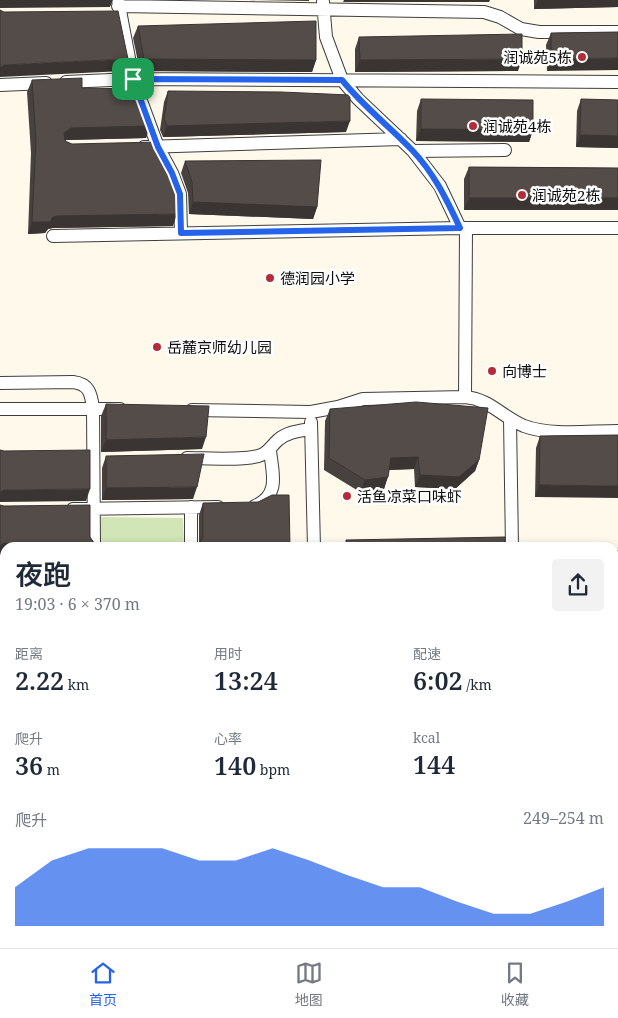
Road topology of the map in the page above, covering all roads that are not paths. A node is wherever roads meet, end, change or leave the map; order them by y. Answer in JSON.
{"nodes":[{"id":1,"x":322,"y":4,"type":"edge"},
{"id":2,"x":117,"y":9,"type":"edge"},
{"id":3,"x":618,"y":32,"type":"edge"},
{"id":4,"x":133,"y":79,"type":"junction"},
{"id":5,"x":342,"y":80,"type":"junction"},
{"id":6,"x":618,"y":82,"type":"edge"},
{"id":7,"x":0,"y":84,"type":"edge"},
{"id":8,"x":400,"y":139,"type":"junction"},
{"id":9,"x":131,"y":147,"type":"edge"},
{"id":10,"x":158,"y":147,"type":"junction"},
{"id":11,"x":505,"y":150,"type":"dead end"},
{"id":12,"x":413,"y":151,"type":"junction"},
{"id":13,"x":463,"y":228,"type":"junction"},
{"id":14,"x":618,"y":228,"type":"edge"},
{"id":15,"x":181,"y":233,"type":"junction"},
{"id":16,"x":53,"y":236,"type":"dead end"},
{"id":17,"x":0,"y":383,"type":"edge"},
{"id":18,"x":466,"y":397,"type":"junction"},
{"id":19,"x":93,"y":408,"type":"junction"},
{"id":20,"x":0,"y":409,"type":"edge"},
{"id":21,"x":130,"y":409,"type":"edge"},
{"id":22,"x":177,"y":410,"type":"edge"},
{"id":23,"x":311,"y":412,"type":"junction"},
{"id":24,"x":510,"y":419,"type":"junction"},
{"id":25,"x":311,"y":429,"type":"junction"},
{"id":26,"x":618,"y":431,"type":"edge"},
{"id":27,"x":270,"y":450,"type":"junction"},
{"id":28,"x":172,"y":459,"type":"edge"},
{"id":29,"x":227,"y":507,"type":"edge"},
{"id":30,"x":245,"y":507,"type":"edge"},
{"id":31,"x":94,"y":508,"type":"junction"},
{"id":32,"x":191,"y":508,"type":"junction"},
{"id":33,"x":56,"y":509,"type":"edge"},
{"id":34,"x":94,"y":542,"type":"edge"},
{"id":35,"x":191,"y":542,"type":"edge"},
{"id":36,"x":314,"y":542,"type":"edge"},
{"id":37,"x":512,"y":542,"type":"edge"}],
"edges":[{"from":1,"to":2,"type":"street"},
{"from":1,"to":3,"type":"street"},
{"from":1,"to":5,"type":"street"},
{"from":2,"to":4,"type":"street"},
{"from":4,"to":5,"type":"street"},
{"from":4,"to":7,"type":"street"},
{"from":4,"to":10,"type":"street"},
{"from":5,"to":6,"type":"street"},
{"from":5,"to":8,"type":"street"},
{"from":8,"to":10,"type":"street"},
{"from":8,"to":12,"type":"street"},
{"from":9,"to":10,"type":"street"},
{"from":10,"to":15,"type":"street"},
{"from":11,"to":12,"type":"street"},
{"from":12,"to":13,"type":"street"},
{"from":13,"to":14,"type":"street"},
{"from":13,"to":15,"type":"street"},
{"from":13,"to":18,"type":"street"},
{"from":15,"to":16,"type":"street"},
{"from":17,"to":19,"type":"street"},
{"from":18,"to":23,"type":"street"},
{"from":18,"to":24,"type":"street"},
{"from":19,"to":20,"type":"street"},
{"from":19,"to":21,"type":"street"},
{"from":19,"to":31,"type":"street"},
{"from":22,"to":23,"type":"street"},
{"from":23,"to":25,"type":"street"},
{"from":24,"to":26,"type":"street"},
{"from":24,"to":37,"type":"street"},
{"from":25,"to":27,"type":"street"},
{"from":25,"to":36,"type":"street"},
{"from":27,"to":28,"type":"street"},
{"from":27,"to":30,"type":"street"},
{"from":29,"to":32,"type":"street"},
{"from":31,"to":32,"type":"street"},
{"from":31,"to":33,"type":"street"},
{"from":31,"to":34,"type":"street"},
{"from":32,"to":35,"type":"street"}]}
